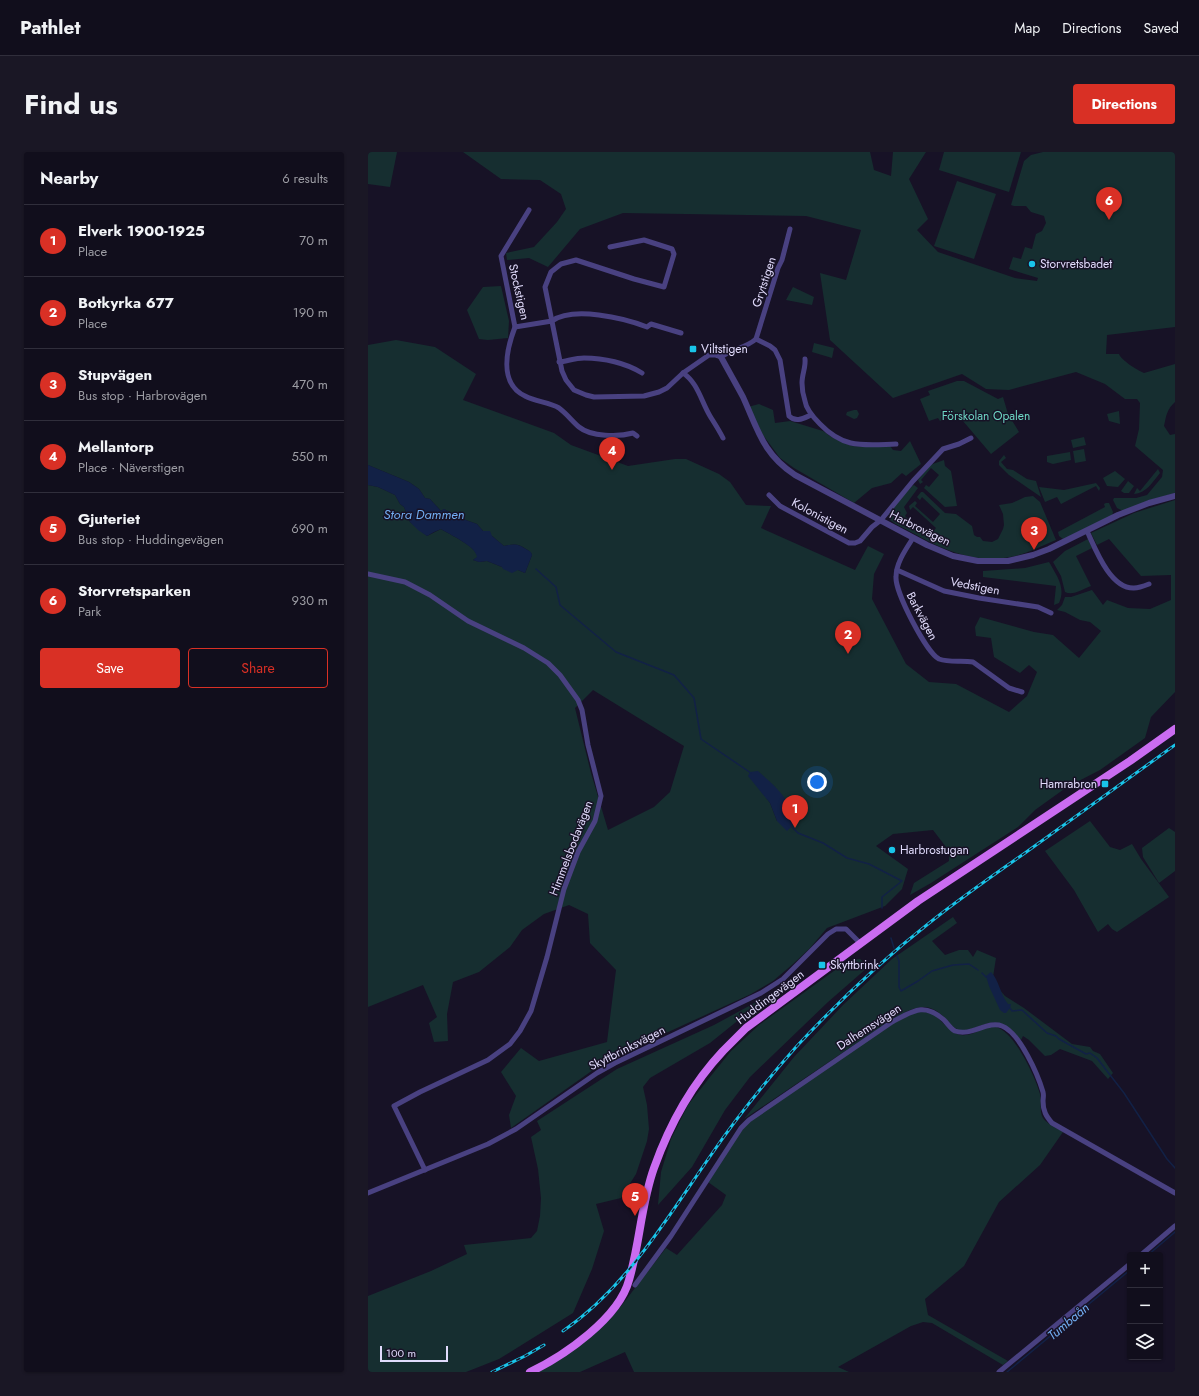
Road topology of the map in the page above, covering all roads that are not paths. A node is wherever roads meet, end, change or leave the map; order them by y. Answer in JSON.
{"nodes":[{"id":1,"x":529,"y":210,"type":"dead end"},
{"id":2,"x":790,"y":230,"type":"dead end"},
{"id":3,"x":610,"y":247,"type":"dead end"},
{"id":4,"x":552,"y":321,"type":"junction"},
{"id":5,"x":515,"y":327,"type":"junction"},
{"id":6,"x":681,"y":333,"type":"dead end"},
{"id":7,"x":756,"y":339,"type":"junction"},
{"id":8,"x":721,"y":357,"type":"junction"},
{"id":9,"x":805,"y":359,"type":"dead end"},
{"id":10,"x":559,"y":362,"type":"junction"},
{"id":11,"x":642,"y":373,"type":"dead end"},
{"id":12,"x":684,"y":373,"type":"junction"},
{"id":13,"x":811,"y":414,"type":"junction"},
{"id":14,"x":637,"y":436,"type":"dead end"},
{"id":15,"x":723,"y":438,"type":"dead end"},
{"id":16,"x":971,"y":438,"type":"dead end"},
{"id":17,"x":896,"y":444,"type":"dead end"},
{"id":18,"x":769,"y":495,"type":"dead end"},
{"id":19,"x":1175,"y":496,"type":"edge"},
{"id":20,"x":881,"y":520,"type":"junction"},
{"id":21,"x":1087,"y":531,"type":"junction"},
{"id":22,"x":914,"y":538,"type":"junction"},
{"id":23,"x":897,"y":570,"type":"junction"},
{"id":24,"x":368,"y":574,"type":"edge"},
{"id":25,"x":1149,"y":584,"type":"dead end"},
{"id":26,"x":1051,"y":613,"type":"dead end"},
{"id":27,"x":1022,"y":692,"type":"dead end"},
{"id":28,"x":1175,"y":729,"type":"edge"},
{"id":29,"x":861,"y":944,"type":"junction"},
{"id":30,"x":425,"y":1170,"type":"junction"},
{"id":31,"x":368,"y":1193,"type":"edge"},
{"id":32,"x":1175,"y":1193,"type":"edge"},
{"id":33,"x":1175,"y":1226,"type":"edge"},
{"id":34,"x":1145,"y":1252,"type":"edge"},
{"id":35,"x":1127,"y":1266,"type":"edge"},
{"id":36,"x":632,"y":1283,"type":"junction"},
{"id":37,"x":530,"y":1372,"type":"edge"},
{"id":38,"x":999,"y":1372,"type":"edge"}],
"edges":[{"from":1,"to":5,"type":"street","name":"Stockstigen"},
{"from":2,"to":7,"type":"street","name":"Grytstigen"},
{"from":3,"to":4,"type":"street"},
{"from":4,"to":5,"type":"street","name":"Stockstigen"},
{"from":4,"to":6,"type":"street","name":"Stockstigen"},
{"from":4,"to":10,"type":"street"},
{"from":5,"to":14,"type":"street"},
{"from":7,"to":8,"type":"street"},
{"from":7,"to":13,"type":"street"},
{"from":8,"to":12,"type":"street"},
{"from":8,"to":20,"type":"street","name":"Harbrovägen"},
{"from":9,"to":13,"type":"street"},
{"from":10,"to":11,"type":"street"},
{"from":10,"to":12,"type":"street"},
{"from":12,"to":15,"type":"street"},
{"from":13,"to":17,"type":"street"},
{"from":16,"to":20,"type":"street","name":"Kolonistigen"},
{"from":18,"to":20,"type":"street","name":"Kolonistigen"},
{"from":19,"to":21,"type":"street","name":"Harbrovägen"},
{"from":20,"to":22,"type":"street","name":"Harbrovägen"},
{"from":21,"to":22,"type":"street","name":"Harbrovägen"},
{"from":21,"to":25,"type":"street"},
{"from":22,"to":23,"type":"street","name":"Barkvägen"},
{"from":23,"to":26,"type":"street","name":"Vedstigen"},
{"from":23,"to":27,"type":"street","name":"Barkvägen"},
{"from":24,"to":30,"type":"street","name":"Himmelsbodavägen"},
{"from":28,"to":29,"type":"main road","name":"Huddingevägen"},
{"from":29,"to":30,"type":"street","name":"Skyttbrinksvägen"},
{"from":29,"to":36,"type":"main road","name":"Huddingevägen"},
{"from":30,"to":31,"type":"street","name":"Skyttbrinksvägen"},
{"from":32,"to":36,"type":"street","name":"Dalhemsvägen"},
{"from":33,"to":34,"type":"street"},
{"from":35,"to":38,"type":"street"},
{"from":36,"to":37,"type":"main road","name":"Huddingevägen"}]}
